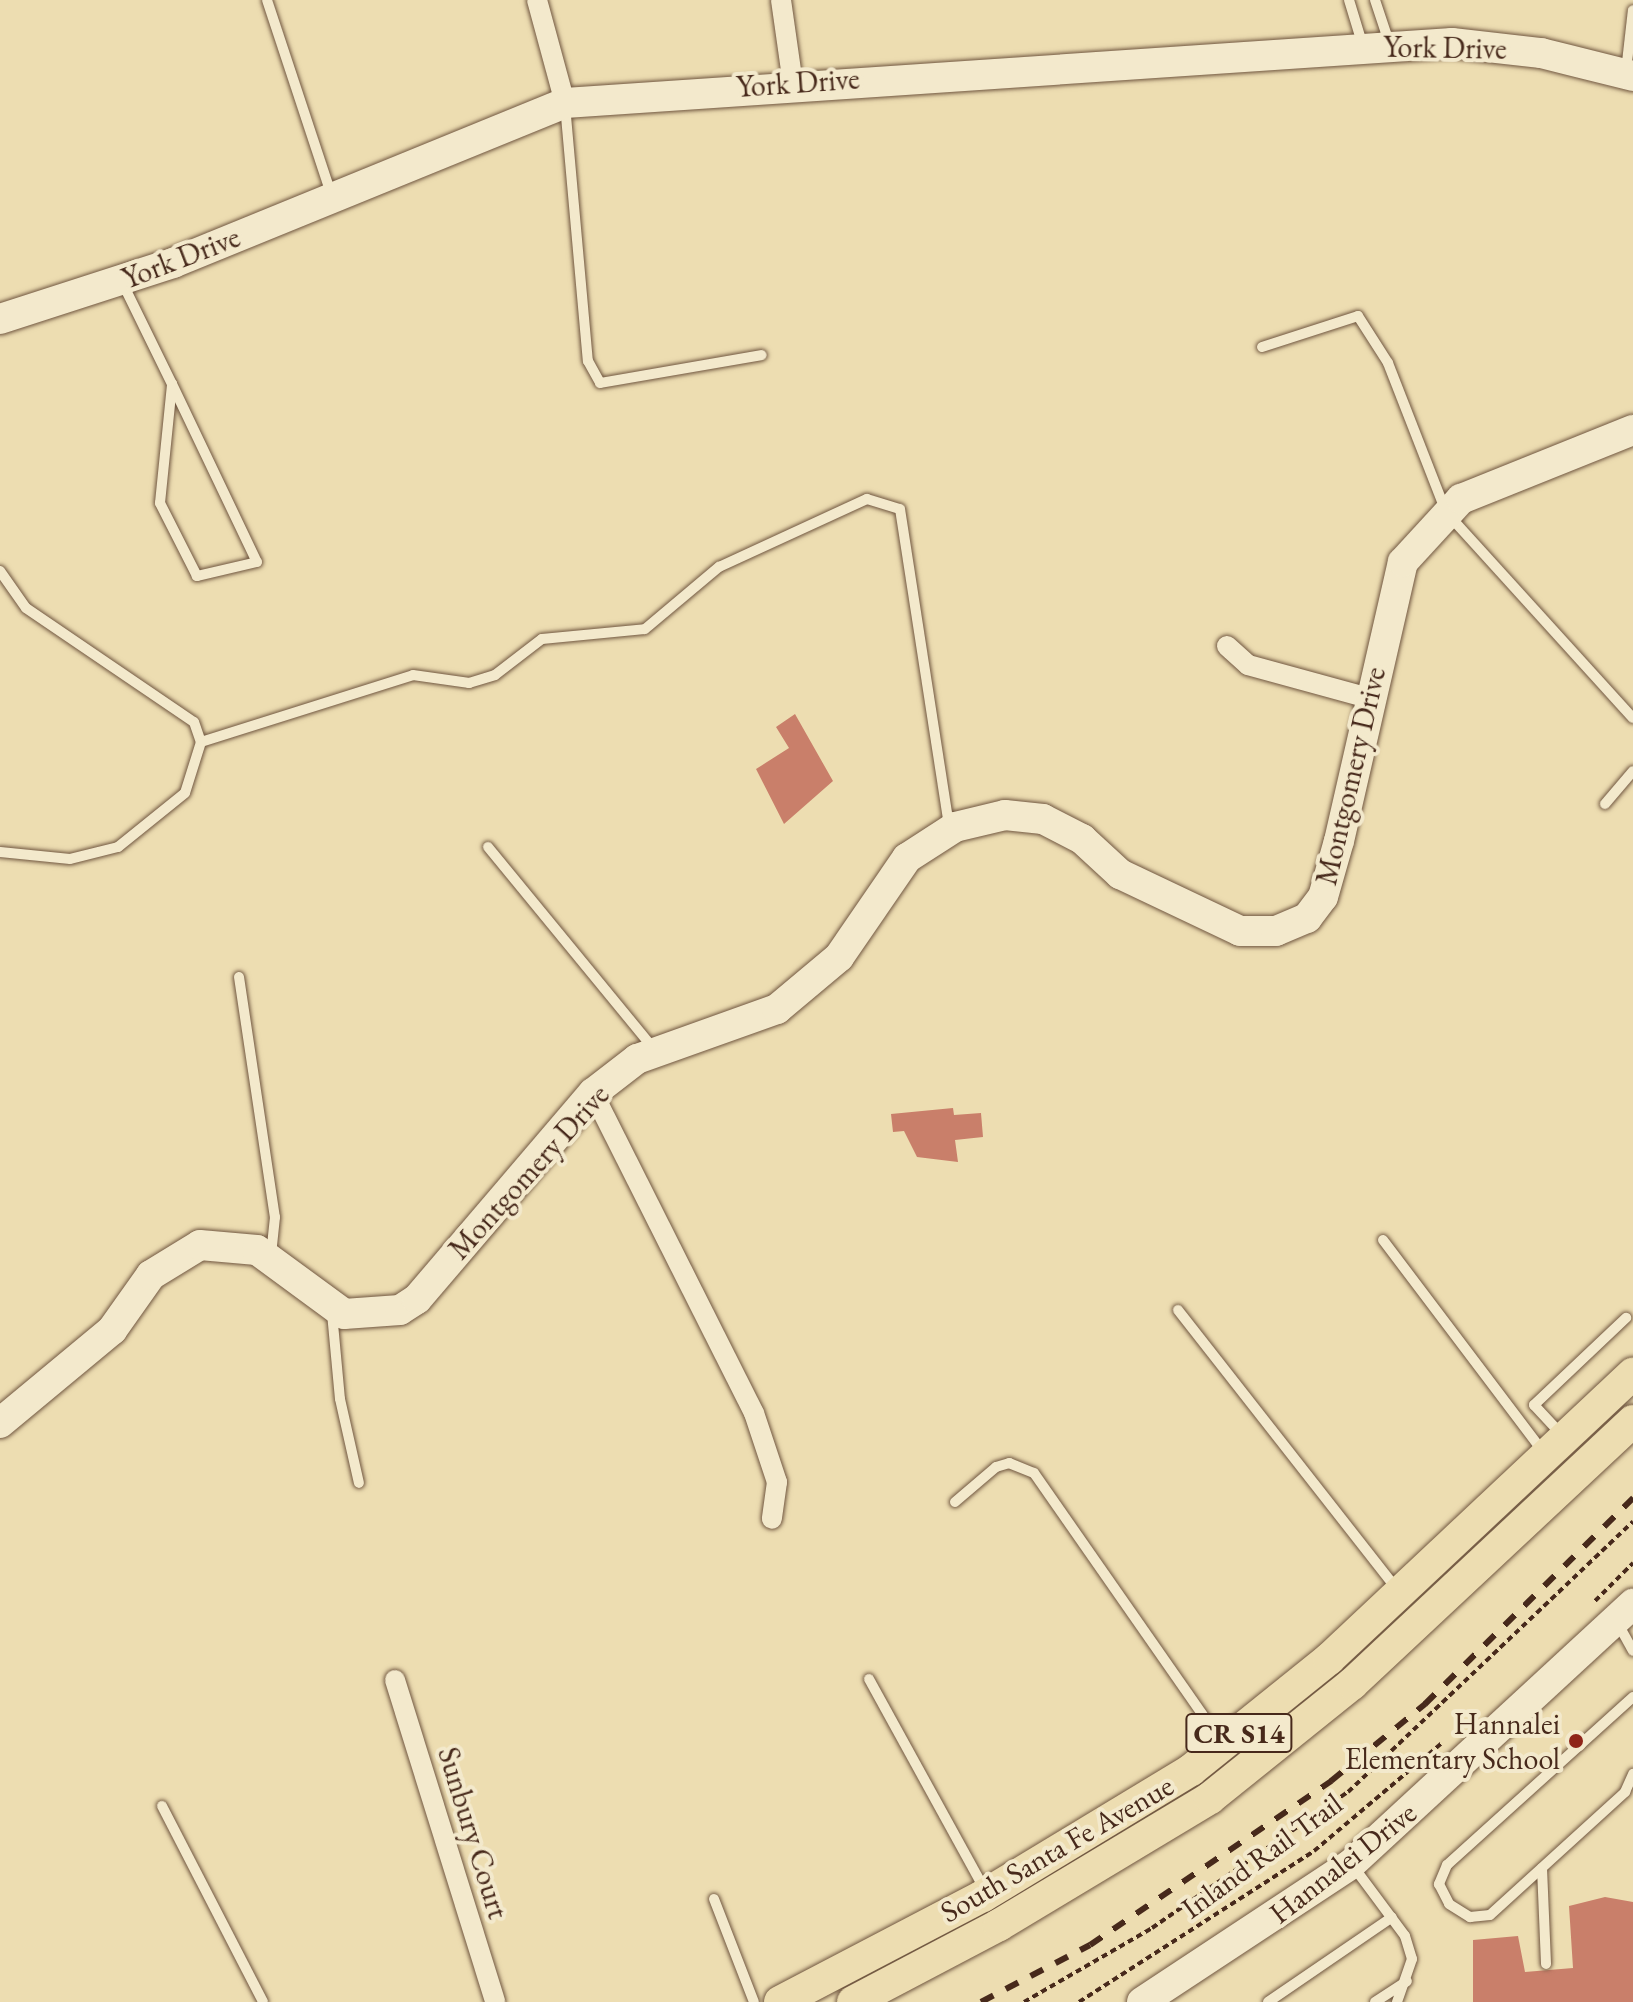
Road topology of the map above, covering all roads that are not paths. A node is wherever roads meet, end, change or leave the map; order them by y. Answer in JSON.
{"nodes":[{"id":1,"x":267,"y":0,"type":"edge"},
{"id":2,"x":537,"y":0,"type":"edge"},
{"id":3,"x":781,"y":0,"type":"edge"},
{"id":4,"x":1349,"y":0,"type":"edge"},
{"id":5,"x":1375,"y":0,"type":"edge"},
{"id":6,"x":1633,"y":10,"type":"edge"},
{"id":7,"x":1377,"y":47,"type":"junction"},
{"id":8,"x":1630,"y":75,"type":"edge"},
{"id":9,"x":793,"y":84,"type":"junction"},
{"id":10,"x":565,"y":103,"type":"junction"},
{"id":11,"x":332,"y":198,"type":"junction"},
{"id":12,"x":122,"y":282,"type":"junction"},
{"id":13,"x":0,"y":319,"type":"edge"},
{"id":14,"x":1262,"y":347,"type":"dead end"},
{"id":15,"x":762,"y":355,"type":"dead end"},
{"id":16,"x":172,"y":384,"type":"junction"},
{"id":17,"x":1633,"y":430,"type":"edge"},
{"id":18,"x":1446,"y":512,"type":"junction"},
{"id":19,"x":1,"y":575,"type":"edge"},
{"id":20,"x":1227,"y":646,"type":"dead end"},
{"id":21,"x":1369,"y":698,"type":"junction"},
{"id":22,"x":1633,"y":718,"type":"edge"},
{"id":23,"x":201,"y":742,"type":"junction"},
{"id":24,"x":1633,"y":771,"type":"edge"},
{"id":25,"x":1605,"y":804,"type":"dead end"},
{"id":26,"x":950,"y":830,"type":"junction"},
{"id":27,"x":488,"y":847,"type":"dead end"},
{"id":28,"x":0,"y":852,"type":"edge"},
{"id":29,"x":239,"y":977,"type":"dead end"},
{"id":30,"x":656,"y":1052,"type":"junction"},
{"id":31,"x":593,"y":1093,"type":"junction"},
{"id":32,"x":1383,"y":1240,"type":"dead end"},
{"id":33,"x":270,"y":1261,"type":"junction"},
{"id":34,"x":332,"y":1307,"type":"junction"},
{"id":35,"x":1178,"y":1310,"type":"dead end"},
{"id":36,"x":1626,"y":1318,"type":"dead end"},
{"id":37,"x":1633,"y":1374,"type":"edge"},
{"id":38,"x":1633,"y":1421,"type":"edge"},
{"id":39,"x":0,"y":1423,"type":"edge"},
{"id":40,"x":1556,"y":1449,"type":"junction"},
{"id":41,"x":359,"y":1483,"type":"dead end"},
{"id":42,"x":955,"y":1502,"type":"dead end"},
{"id":43,"x":772,"y":1519,"type":"dead end"},
{"id":44,"x":1400,"y":1593,"type":"junction"},
{"id":45,"x":1613,"y":1610,"type":"edge"},
{"id":46,"x":1633,"y":1651,"type":"edge"},
{"id":47,"x":869,"y":1679,"type":"dead end"},
{"id":48,"x":395,"y":1680,"type":"dead end"},
{"id":49,"x":1633,"y":1697,"type":"edge"},
{"id":50,"x":1224,"y":1745,"type":"junction"},
{"id":51,"x":1633,"y":1774,"type":"edge"},
{"id":52,"x":162,"y":1806,"type":"dead end"},
{"id":53,"x":1351,"y":1864,"type":"junction"},
{"id":54,"x":1542,"y":1868,"type":"junction"},
{"id":55,"x":987,"y":1894,"type":"junction"},
{"id":56,"x":714,"y":1899,"type":"dead end"},
{"id":57,"x":1392,"y":1917,"type":"junction"},
{"id":58,"x":1546,"y":1964,"type":"dead end"},
{"id":59,"x":1409,"y":1980,"type":"junction"},
{"id":60,"x":263,"y":2002,"type":"edge"},
{"id":61,"x":495,"y":2002,"type":"edge"},
{"id":62,"x":754,"y":2002,"type":"edge"},
{"id":63,"x":780,"y":2002,"type":"edge"},
{"id":64,"x":853,"y":2002,"type":"edge"},
{"id":65,"x":1142,"y":2002,"type":"edge"},
{"id":66,"x":1268,"y":2002,"type":"edge"},
{"id":67,"x":1375,"y":2002,"type":"edge"},
{"id":68,"x":1397,"y":2002,"type":"edge"}],
"edges":[{"from":1,"to":11,"type":"lane"},
{"from":2,"to":10,"type":"street"},
{"from":3,"to":9,"type":"street"},
{"from":4,"to":7,"type":"lane"},
{"from":5,"to":7,"type":"lane"},
{"from":6,"to":8,"type":"lane"},
{"from":7,"to":8,"type":"street","name":"York Drive"},
{"from":7,"to":9,"type":"street","name":"York Drive"},
{"from":9,"to":10,"type":"street","name":"York Drive"},
{"from":10,"to":11,"type":"street","name":"York Drive"},
{"from":10,"to":15,"type":"lane"},
{"from":11,"to":12,"type":"street","name":"York Drive"},
{"from":12,"to":13,"type":"street","name":"York Drive"},
{"from":12,"to":16,"type":"lane"},
{"from":14,"to":18,"type":"lane"},
{"from":16,"to":16,"type":"lane"},
{"from":17,"to":18,"type":"street","name":"Montgomery Drive"},
{"from":18,"to":21,"type":"street","name":"Montgomery Drive"},
{"from":18,"to":22,"type":"lane"},
{"from":19,"to":23,"type":"lane"},
{"from":20,"to":21,"type":"street"},
{"from":21,"to":26,"type":"street","name":"Montgomery Drive"},
{"from":23,"to":26,"type":"lane"},
{"from":23,"to":28,"type":"lane"},
{"from":24,"to":25,"type":"lane"},
{"from":26,"to":30,"type":"street","name":"Montgomery Drive"},
{"from":27,"to":30,"type":"lane"},
{"from":29,"to":33,"type":"lane"},
{"from":30,"to":31,"type":"street","name":"Montgomery Drive"},
{"from":31,"to":34,"type":"street","name":"Montgomery Drive"},
{"from":31,"to":43,"type":"street"},
{"from":32,"to":40,"type":"lane"},
{"from":33,"to":34,"type":"street","name":"Montgomery Drive"},
{"from":33,"to":39,"type":"street","name":"Montgomery Drive"},
{"from":34,"to":41,"type":"lane"},
{"from":35,"to":44,"type":"lane"},
{"from":36,"to":40,"type":"lane"},
{"from":37,"to":40,"type":"main road","name":"South Santa Fe Avenue","number":"CR S14"},
{"from":38,"to":64,"type":"main road","name":"South Santa Fe Avenue","number":"CR S14"},
{"from":40,"to":44,"type":"main road","name":"South Santa Fe Avenue","number":"CR S14"},
{"from":42,"to":50,"type":"lane"},
{"from":44,"to":50,"type":"main road","name":"South Santa Fe Avenue","number":"CR S14"},
{"from":45,"to":46,"type":"lane"},
{"from":45,"to":53,"type":"street","name":"Hannalei Drive"},
{"from":47,"to":55,"type":"lane"},
{"from":48,"to":61,"type":"street","name":"Sunbury Court"},
{"from":49,"to":54,"type":"lane"},
{"from":50,"to":55,"type":"main road","name":"South Santa Fe Avenue","number":"CR S14"},
{"from":51,"to":54,"type":"lane"},
{"from":52,"to":60,"type":"lane"},
{"from":53,"to":57,"type":"lane"},
{"from":53,"to":65,"type":"street","name":"Hannalei Drive"},
{"from":54,"to":58,"type":"lane"},
{"from":55,"to":63,"type":"main road","name":"South Santa Fe Avenue","number":"CR S14"},
{"from":56,"to":62,"type":"lane"},
{"from":57,"to":59,"type":"lane"},
{"from":57,"to":66,"type":"lane"},
{"from":59,"to":67,"type":"lane"},
{"from":59,"to":68,"type":"lane"}]}
